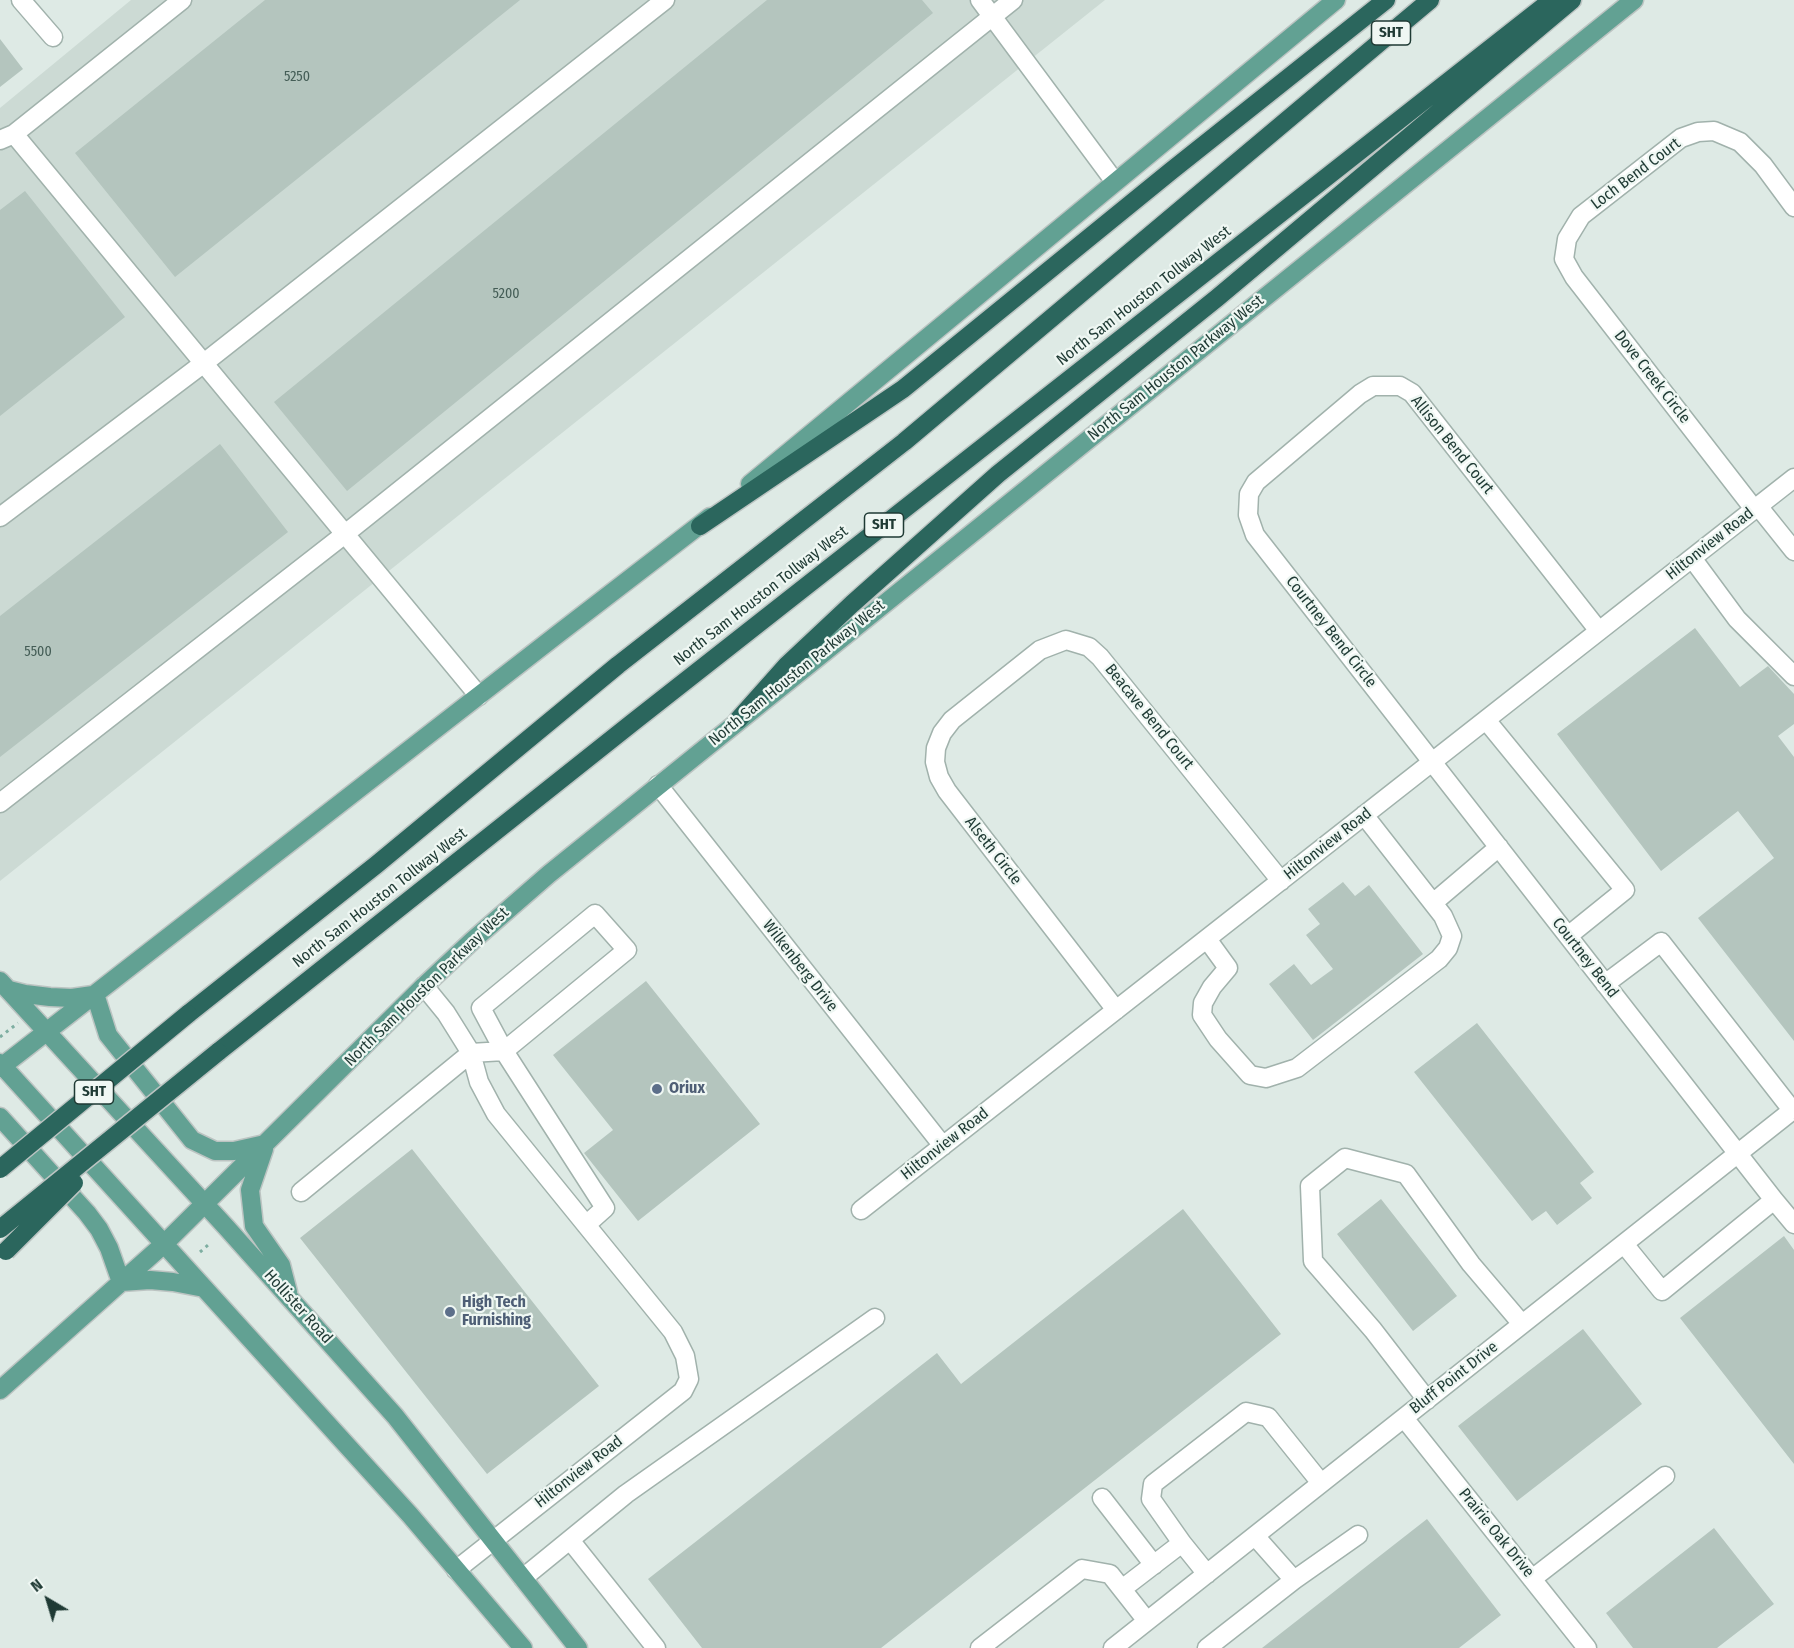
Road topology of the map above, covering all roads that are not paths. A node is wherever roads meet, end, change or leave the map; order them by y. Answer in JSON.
{"nodes":[{"id":1,"x":21,"y":0,"type":"edge"},
{"id":2,"x":182,"y":0,"type":"edge"},
{"id":3,"x":665,"y":0,"type":"edge"},
{"id":4,"x":980,"y":0,"type":"edge"},
{"id":5,"x":1013,"y":0,"type":"edge"},
{"id":6,"x":1336,"y":0,"type":"edge"},
{"id":7,"x":1386,"y":0,"type":"edge"},
{"id":8,"x":1430,"y":0,"type":"edge"},
{"id":9,"x":1552,"y":0,"type":"edge"},
{"id":10,"x":1572,"y":0,"type":"edge"},
{"id":11,"x":1634,"y":0,"type":"edge"},
{"id":12,"x":992,"y":17,"type":"junction"},
{"id":13,"x":53,"y":37,"type":"dead end"},
{"id":14,"x":7,"y":137,"type":"edge"},
{"id":15,"x":1115,"y":182,"type":"junction"},
{"id":16,"x":1794,"y":207,"type":"edge"},
{"id":17,"x":1567,"y":239,"type":"joint"},
{"id":18,"x":204,"y":363,"type":"junction"},
{"id":19,"x":1794,"y":478,"type":"edge"},
{"id":20,"x":1249,"y":494,"type":"joint"},
{"id":21,"x":1756,"y":508,"type":"junction"},
{"id":22,"x":0,"y":517,"type":"edge"},
{"id":23,"x":700,"y":526,"type":"junction"},
{"id":24,"x":345,"y":534,"type":"junction"},
{"id":25,"x":1794,"y":551,"type":"edge"},
{"id":26,"x":1692,"y":558,"type":"junction"},
{"id":27,"x":1599,"y":631,"type":"junction"},
{"id":28,"x":1794,"y":676,"type":"edge"},
{"id":29,"x":989,"y":691,"type":"joint"},
{"id":30,"x":479,"y":696,"type":"junction"},
{"id":31,"x":738,"y":720,"type":"junction"},
{"id":32,"x":1486,"y":720,"type":"junction"},
{"id":33,"x":1432,"y":762,"type":"junction"},
{"id":34,"x":658,"y":785,"type":"junction"},
{"id":35,"x":0,"y":803,"type":"edge"},
{"id":36,"x":1364,"y":815,"type":"junction"},
{"id":37,"x":1499,"y":848,"type":"junction"},
{"id":38,"x":1281,"y":881,"type":"junction"},
{"id":39,"x":1433,"y":903,"type":"junction"},
{"id":40,"x":1568,"y":936,"type":"junction"},
{"id":41,"x":1207,"y":939,"type":"junction"},
{"id":42,"x":1605,"y":984,"type":"junction"},
{"id":43,"x":4,"y":986,"type":"edge"},
{"id":44,"x":424,"y":986,"type":"junction"},
{"id":45,"x":95,"y":994,"type":"junction"},
{"id":46,"x":1116,"y":1010,"type":"junction"},
{"id":47,"x":48,"y":1031,"type":"junction"},
{"id":48,"x":504,"y":1051,"type":"junction"},
{"id":49,"x":471,"y":1053,"type":"junction"},
{"id":50,"x":1,"y":1066,"type":"edge"},
{"id":51,"x":1793,"y":1109,"type":"edge"},
{"id":52,"x":143,"y":1114,"type":"junction"},
{"id":53,"x":0,"y":1117,"type":"edge"},
{"id":54,"x":266,"y":1144,"type":"junction"},
{"id":55,"x":943,"y":1146,"type":"junction"},
{"id":56,"x":1738,"y":1154,"type":"junction"},
{"id":57,"x":0,"y":1169,"type":"edge"},
{"id":58,"x":301,"y":1191,"type":"dead end"},
{"id":59,"x":1774,"y":1200,"type":"junction"},
{"id":60,"x":205,"y":1204,"type":"junction"},
{"id":61,"x":861,"y":1210,"type":"dead end"},
{"id":62,"x":1794,"y":1224,"type":"edge"},
{"id":63,"x":586,"y":1225,"type":"junction"},
{"id":64,"x":0,"y":1229,"type":"edge"},
{"id":65,"x":164,"y":1244,"type":"junction"},
{"id":66,"x":1624,"y":1244,"type":"junction"},
{"id":67,"x":3,"y":1253,"type":"edge"},
{"id":68,"x":121,"y":1282,"type":"junction"},
{"id":69,"x":204,"y":1288,"type":"junction"},
{"id":70,"x":290,"y":1298,"type":"junction"},
{"id":71,"x":876,"y":1318,"type":"dead end"},
{"id":72,"x":1522,"y":1324,"type":"junction"},
{"id":73,"x":0,"y":1390,"type":"edge"},
{"id":74,"x":1427,"y":1400,"type":"junction"},
{"id":75,"x":1404,"y":1418,"type":"junction"},
{"id":76,"x":1665,"y":1476,"type":"dead end"},
{"id":77,"x":1321,"y":1483,"type":"junction"},
{"id":78,"x":1102,"y":1498,"type":"dead end"},
{"id":79,"x":1358,"y":1535,"type":"dead end"},
{"id":80,"x":1255,"y":1536,"type":"junction"},
{"id":81,"x":493,"y":1540,"type":"junction"},
{"id":82,"x":570,"y":1540,"type":"junction"},
{"id":83,"x":1182,"y":1543,"type":"junction"},
{"id":84,"x":1154,"y":1565,"type":"junction"},
{"id":85,"x":456,"y":1570,"type":"junction"},
{"id":86,"x":1207,"y":1574,"type":"junction"},
{"id":87,"x":523,"y":1578,"type":"junction"},
{"id":88,"x":1532,"y":1579,"type":"junction"},
{"id":89,"x":1294,"y":1580,"type":"junction"},
{"id":90,"x":1122,"y":1589,"type":"junction"},
{"id":91,"x":1147,"y":1621,"type":"junction"},
{"id":92,"x":1583,"y":1646,"type":"edge"},
{"id":93,"x":523,"y":1648,"type":"edge"},
{"id":94,"x":578,"y":1648,"type":"edge"},
{"id":95,"x":656,"y":1648,"type":"edge"},
{"id":96,"x":980,"y":1648,"type":"edge"},
{"id":97,"x":1113,"y":1648,"type":"edge"},
{"id":98,"x":1207,"y":1648,"type":"edge"}],
"edges":[{"from":1,"to":13,"type":"street"},
{"from":2,"to":14,"type":"street"},
{"from":3,"to":18,"type":"street"},
{"from":4,"to":12,"type":"street"},
{"from":5,"to":12,"type":"street"},
{"from":6,"to":15,"type":"main road"},
{"from":7,"to":23,"type":"highway"},
{"from":8,"to":57,"type":"highway","name":"North Sam Houston Tollway West","number":"SHT","bridge":true},
{"from":9,"to":52,"type":"highway","name":"North Sam Houston Tollway West","number":"SHT","bridge":true},
{"from":10,"to":31,"type":"highway"},
{"from":11,"to":31,"type":"main road","name":"North Sam Houston Parkway West"},
{"from":12,"to":15,"type":"street"},
{"from":12,"to":24,"type":"street"},
{"from":14,"to":18,"type":"street"},
{"from":15,"to":23,"type":"main road"},
{"from":16,"to":17,"type":"street","name":"Loch Bend Court"},
{"from":17,"to":21,"type":"street","name":"Dove Creek Circle"},
{"from":18,"to":22,"type":"street"},
{"from":18,"to":24,"type":"street"},
{"from":19,"to":21,"type":"street","name":"Hiltonview Road"},
{"from":20,"to":27,"type":"street","name":"Allison Bend Court"},
{"from":20,"to":33,"type":"street","name":"Courtney Bend Circle"},
{"from":21,"to":25,"type":"street","name":"Dove Creek Circle"},
{"from":21,"to":26,"type":"street","name":"Hiltonview Road"},
{"from":23,"to":30,"type":"main road"},
{"from":24,"to":30,"type":"street"},
{"from":24,"to":35,"type":"street"},
{"from":26,"to":27,"type":"street","name":"Hiltonview Road"},
{"from":26,"to":28,"type":"street"},
{"from":27,"to":32,"type":"street","name":"Hiltonview Road"},
{"from":29,"to":38,"type":"street","name":"Beacave Bend Court"},
{"from":29,"to":46,"type":"street","name":"Alseth Circle"},
{"from":30,"to":45,"type":"main road"},
{"from":31,"to":34,"type":"main road","name":"North Sam Houston Parkway West"},
{"from":32,"to":33,"type":"street","name":"Hiltonview Road"},
{"from":32,"to":40,"type":"street"},
{"from":33,"to":36,"type":"street","name":"Hiltonview Road"},
{"from":33,"to":37,"type":"street","name":"Courtney Bend"},
{"from":34,"to":44,"type":"main road","name":"North Sam Houston Parkway West"},
{"from":34,"to":55,"type":"street","name":"Wilkenberg Drive"},
{"from":36,"to":38,"type":"street","name":"Hiltonview Road"},
{"from":36,"to":39,"type":"street"},
{"from":37,"to":39,"type":"street"},
{"from":37,"to":40,"type":"street","name":"Courtney Bend"},
{"from":38,"to":41,"type":"street","name":"Hiltonview Road"},
{"from":39,"to":41,"type":"street"},
{"from":40,"to":42,"type":"street","name":"Courtney Bend"},
{"from":41,"to":46,"type":"street","name":"Hiltonview Road"},
{"from":42,"to":51,"type":"street"},
{"from":42,"to":56,"type":"street","name":"Courtney Bend"},
{"from":43,"to":45,"type":"main road"},
{"from":43,"to":47,"type":"main road","name":"Hollister Road"},
{"from":44,"to":49,"type":"street","name":"Hiltonview Road"},
{"from":44,"to":54,"type":"main road","name":"North Sam Houston Parkway West"},
{"from":45,"to":47,"type":"main road"},
{"from":45,"to":54,"type":"main road"},
{"from":46,"to":55,"type":"street","name":"Hiltonview Road"},
{"from":47,"to":50,"type":"main road"},
{"from":47,"to":60,"type":"main road","name":"Hollister Road"},
{"from":48,"to":48,"type":"street"},
{"from":48,"to":49,"type":"street"},
{"from":48,"to":63,"type":"street"},
{"from":49,"to":58,"type":"street"},
{"from":49,"to":63,"type":"street","name":"Hiltonview Road"},
{"from":50,"to":65,"type":"main road"},
{"from":51,"to":56,"type":"street","name":"Bluff Point Drive"},
{"from":52,"to":64,"type":"highway","name":"North Sam Houston Tollway West","number":"SHT","bridge":true},
{"from":52,"to":67,"type":"highway","bridge":true},
{"from":53,"to":68,"type":"main road"},
{"from":54,"to":60,"type":"main road","name":"North Sam Houston Parkway West"},
{"from":54,"to":70,"type":"main road"},
{"from":55,"to":61,"type":"street","name":"Hiltonview Road"},
{"from":56,"to":59,"type":"street","name":"Courtney Bend"},
{"from":56,"to":66,"type":"street","name":"Bluff Point Drive"},
{"from":59,"to":62,"type":"street","name":"Courtney Bend"},
{"from":59,"to":66,"type":"street"},
{"from":60,"to":65,"type":"main road","name":"North Sam Houston Parkway West"},
{"from":60,"to":70,"type":"main road","name":"Hollister Road"},
{"from":63,"to":81,"type":"street","name":"Hiltonview Road"},
{"from":65,"to":68,"type":"main road","name":"North Sam Houston Parkway West"},
{"from":65,"to":69,"type":"main road"},
{"from":66,"to":72,"type":"street","name":"Bluff Point Drive"},
{"from":68,"to":69,"type":"main road"},
{"from":68,"to":73,"type":"main road","name":"North Sam Houston Parkway West"},
{"from":69,"to":85,"type":"main road"},
{"from":70,"to":81,"type":"main road","name":"Hollister Road"},
{"from":71,"to":82,"type":"street"},
{"from":72,"to":74,"type":"street","name":"Bluff Point Drive"},
{"from":72,"to":74,"type":"street"},
{"from":74,"to":75,"type":"street","name":"Bluff Point Drive"},
{"from":75,"to":77,"type":"street","name":"Bluff Point Drive"},
{"from":75,"to":88,"type":"street","name":"Prairie Oak Drive"},
{"from":76,"to":88,"type":"street"},
{"from":77,"to":80,"type":"street","name":"Bluff Point Drive"},
{"from":77,"to":83,"type":"street"},
{"from":78,"to":84,"type":"street"},
{"from":79,"to":89,"type":"street"},
{"from":80,"to":86,"type":"street","name":"Bluff Point Drive"},
{"from":80,"to":89,"type":"street"},
{"from":81,"to":85,"type":"street","name":"Hiltonview Road"},
{"from":81,"to":87,"type":"main road","name":"Hollister Road"},
{"from":82,"to":87,"type":"street"},
{"from":82,"to":95,"type":"street"},
{"from":83,"to":84,"type":"street"},
{"from":83,"to":86,"type":"street"},
{"from":84,"to":90,"type":"street"},
{"from":85,"to":93,"type":"main road"},
{"from":86,"to":91,"type":"street","name":"Bluff Point Drive"},
{"from":87,"to":94,"type":"main road","name":"Hollister Road"},
{"from":88,"to":92,"type":"street","name":"Prairie Oak Drive"},
{"from":89,"to":98,"type":"street"},
{"from":90,"to":91,"type":"street"},
{"from":90,"to":96,"type":"street"},
{"from":91,"to":97,"type":"street","name":"Bluff Point Drive"}]}
